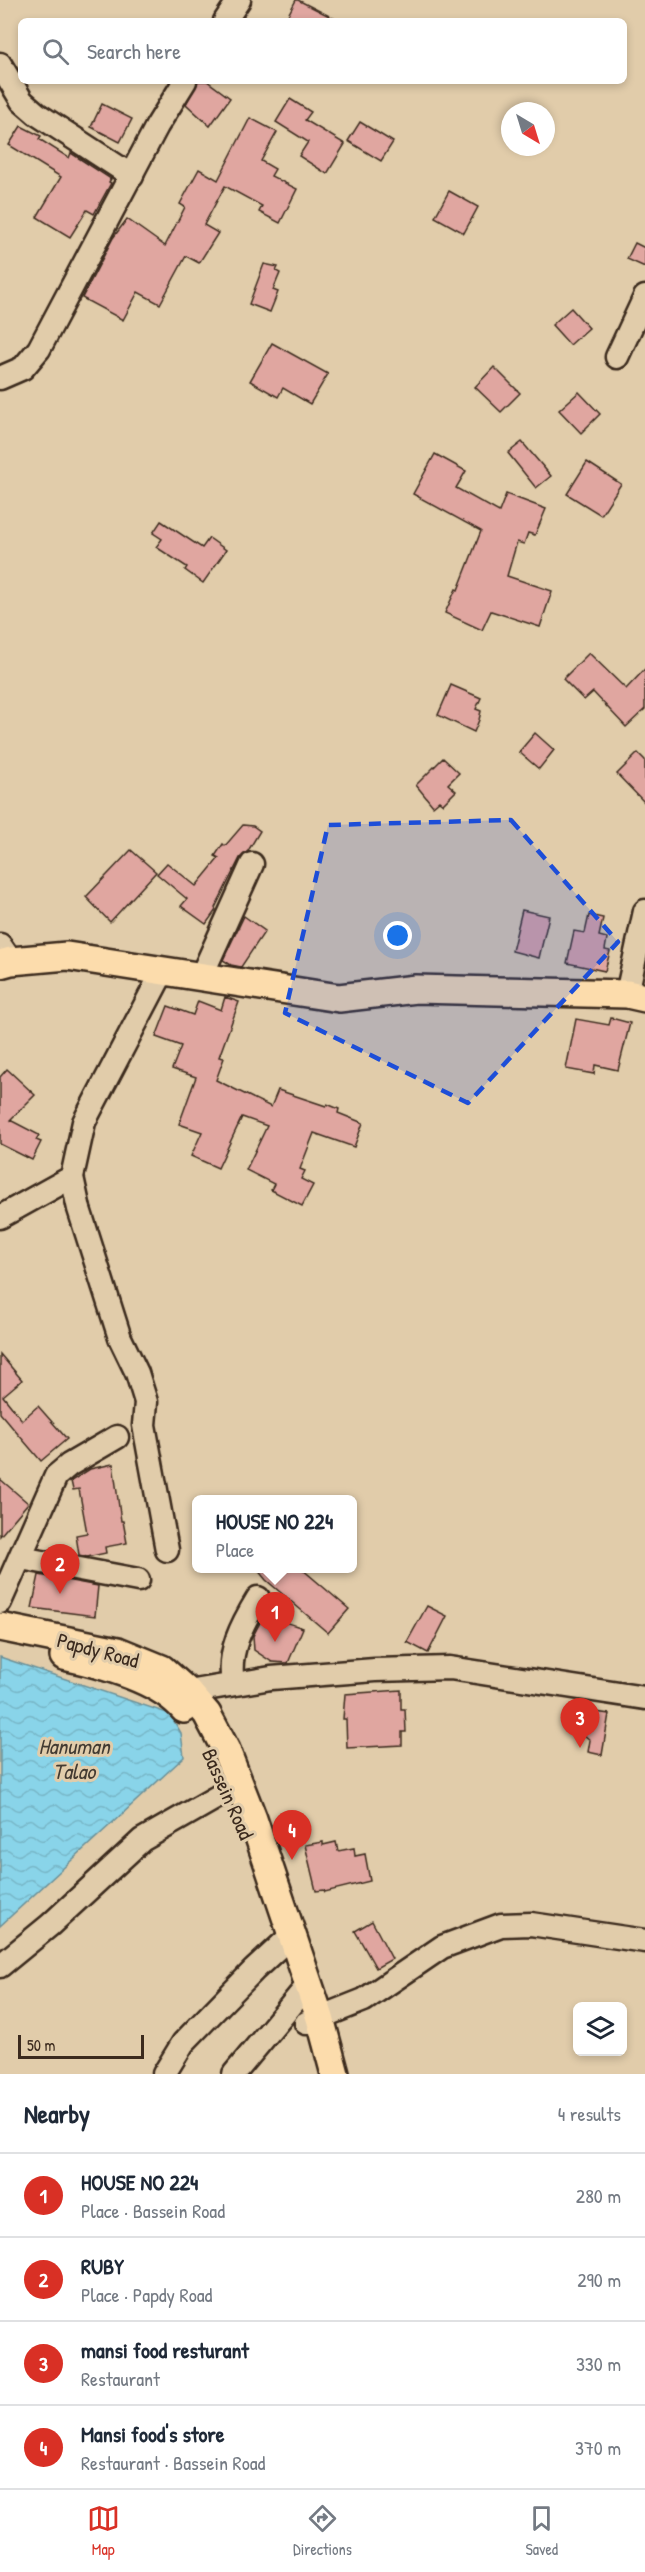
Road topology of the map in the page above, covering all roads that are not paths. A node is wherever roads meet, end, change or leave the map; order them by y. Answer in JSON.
{"nodes":[{"id":1,"x":239,"y":0,"type":"edge"},
{"id":2,"x":227,"y":18,"type":"edge"},
{"id":3,"x":0,"y":64,"type":"edge"},
{"id":4,"x":182,"y":84,"type":"edge"},
{"id":5,"x":132,"y":176,"type":"junction"},
{"id":6,"x":645,"y":297,"type":"edge"},
{"id":7,"x":617,"y":357,"type":"dead end"},
{"id":8,"x":0,"y":378,"type":"edge"},
{"id":9,"x":252,"y":864,"type":"dead end"},
{"id":10,"x":645,"y":911,"type":"edge"},
{"id":11,"x":4,"y":957,"type":"edge"},
{"id":12,"x":163,"y":971,"type":"junction"},
{"id":13,"x":201,"y":977,"type":"junction"},
{"id":14,"x":636,"y":996,"type":"edge"},
{"id":15,"x":72,"y":1177,"type":"junction"},
{"id":16,"x":0,"y":1217,"type":"edge"},
{"id":17,"x":117,"y":1437,"type":"dead end"},
{"id":18,"x":167,"y":1551,"type":"dead end"},
{"id":19,"x":21,"y":1558,"type":"junction"},
{"id":20,"x":138,"y":1580,"type":"dead end"},
{"id":21,"x":258,"y":1598,"type":"dead end"},
{"id":22,"x":0,"y":1602,"type":"edge"},
{"id":23,"x":0,"y":1627,"type":"edge"},
{"id":24,"x":0,"y":1643,"type":"edge"},
{"id":25,"x":233,"y":1683,"type":"junction"},
{"id":26,"x":182,"y":1696,"type":"junction"},
{"id":27,"x":645,"y":1698,"type":"edge"},
{"id":28,"x":234,"y":1787,"type":"junction"},
{"id":29,"x":288,"y":1939,"type":"junction"},
{"id":30,"x":645,"y":1941,"type":"edge"},
{"id":31,"x":0,"y":1966,"type":"edge"},
{"id":32,"x":303,"y":1991,"type":"junction"},
{"id":33,"x":313,"y":2020,"type":"junction"},
{"id":34,"x":242,"y":2070,"type":"edge"},
{"id":35,"x":165,"y":2074,"type":"edge"},
{"id":36,"x":320,"y":2074,"type":"edge"},
{"id":37,"x":335,"y":2074,"type":"edge"}],
"edges":[{"from":1,"to":2,"type":"street"},
{"from":3,"to":5,"type":"street"},
{"from":4,"to":5,"type":"street"},
{"from":5,"to":8,"type":"street"},
{"from":6,"to":7,"type":"street"},
{"from":9,"to":13,"type":"street"},
{"from":10,"to":14,"type":"street"},
{"from":11,"to":12,"type":"main road"},
{"from":12,"to":13,"type":"main road"},
{"from":12,"to":15,"type":"street"},
{"from":13,"to":14,"type":"main road"},
{"from":15,"to":16,"type":"street"},
{"from":15,"to":18,"type":"street"},
{"from":17,"to":19,"type":"street"},
{"from":19,"to":20,"type":"street"},
{"from":19,"to":22,"type":"street"},
{"from":21,"to":25,"type":"street"},
{"from":23,"to":26,"type":"main road","name":"Papdy Road"},
{"from":24,"to":26,"type":"main road","name":"Bassein Road"},
{"from":25,"to":26,"type":"street"},
{"from":25,"to":27,"type":"street"},
{"from":26,"to":28,"type":"main road","name":"Bassein Road"},
{"from":28,"to":29,"type":"main road","name":"Bassein Road"},
{"from":28,"to":31,"type":"street"},
{"from":29,"to":32,"type":"main road","name":"Bassein Road"},
{"from":29,"to":35,"type":"street"},
{"from":30,"to":33,"type":"street"},
{"from":32,"to":33,"type":"main road","name":"Bassein Road"},
{"from":32,"to":34,"type":"street"},
{"from":33,"to":36,"type":"main road","name":"Bassein Road"},
{"from":33,"to":37,"type":"main road","name":"Bassein Road"}]}
